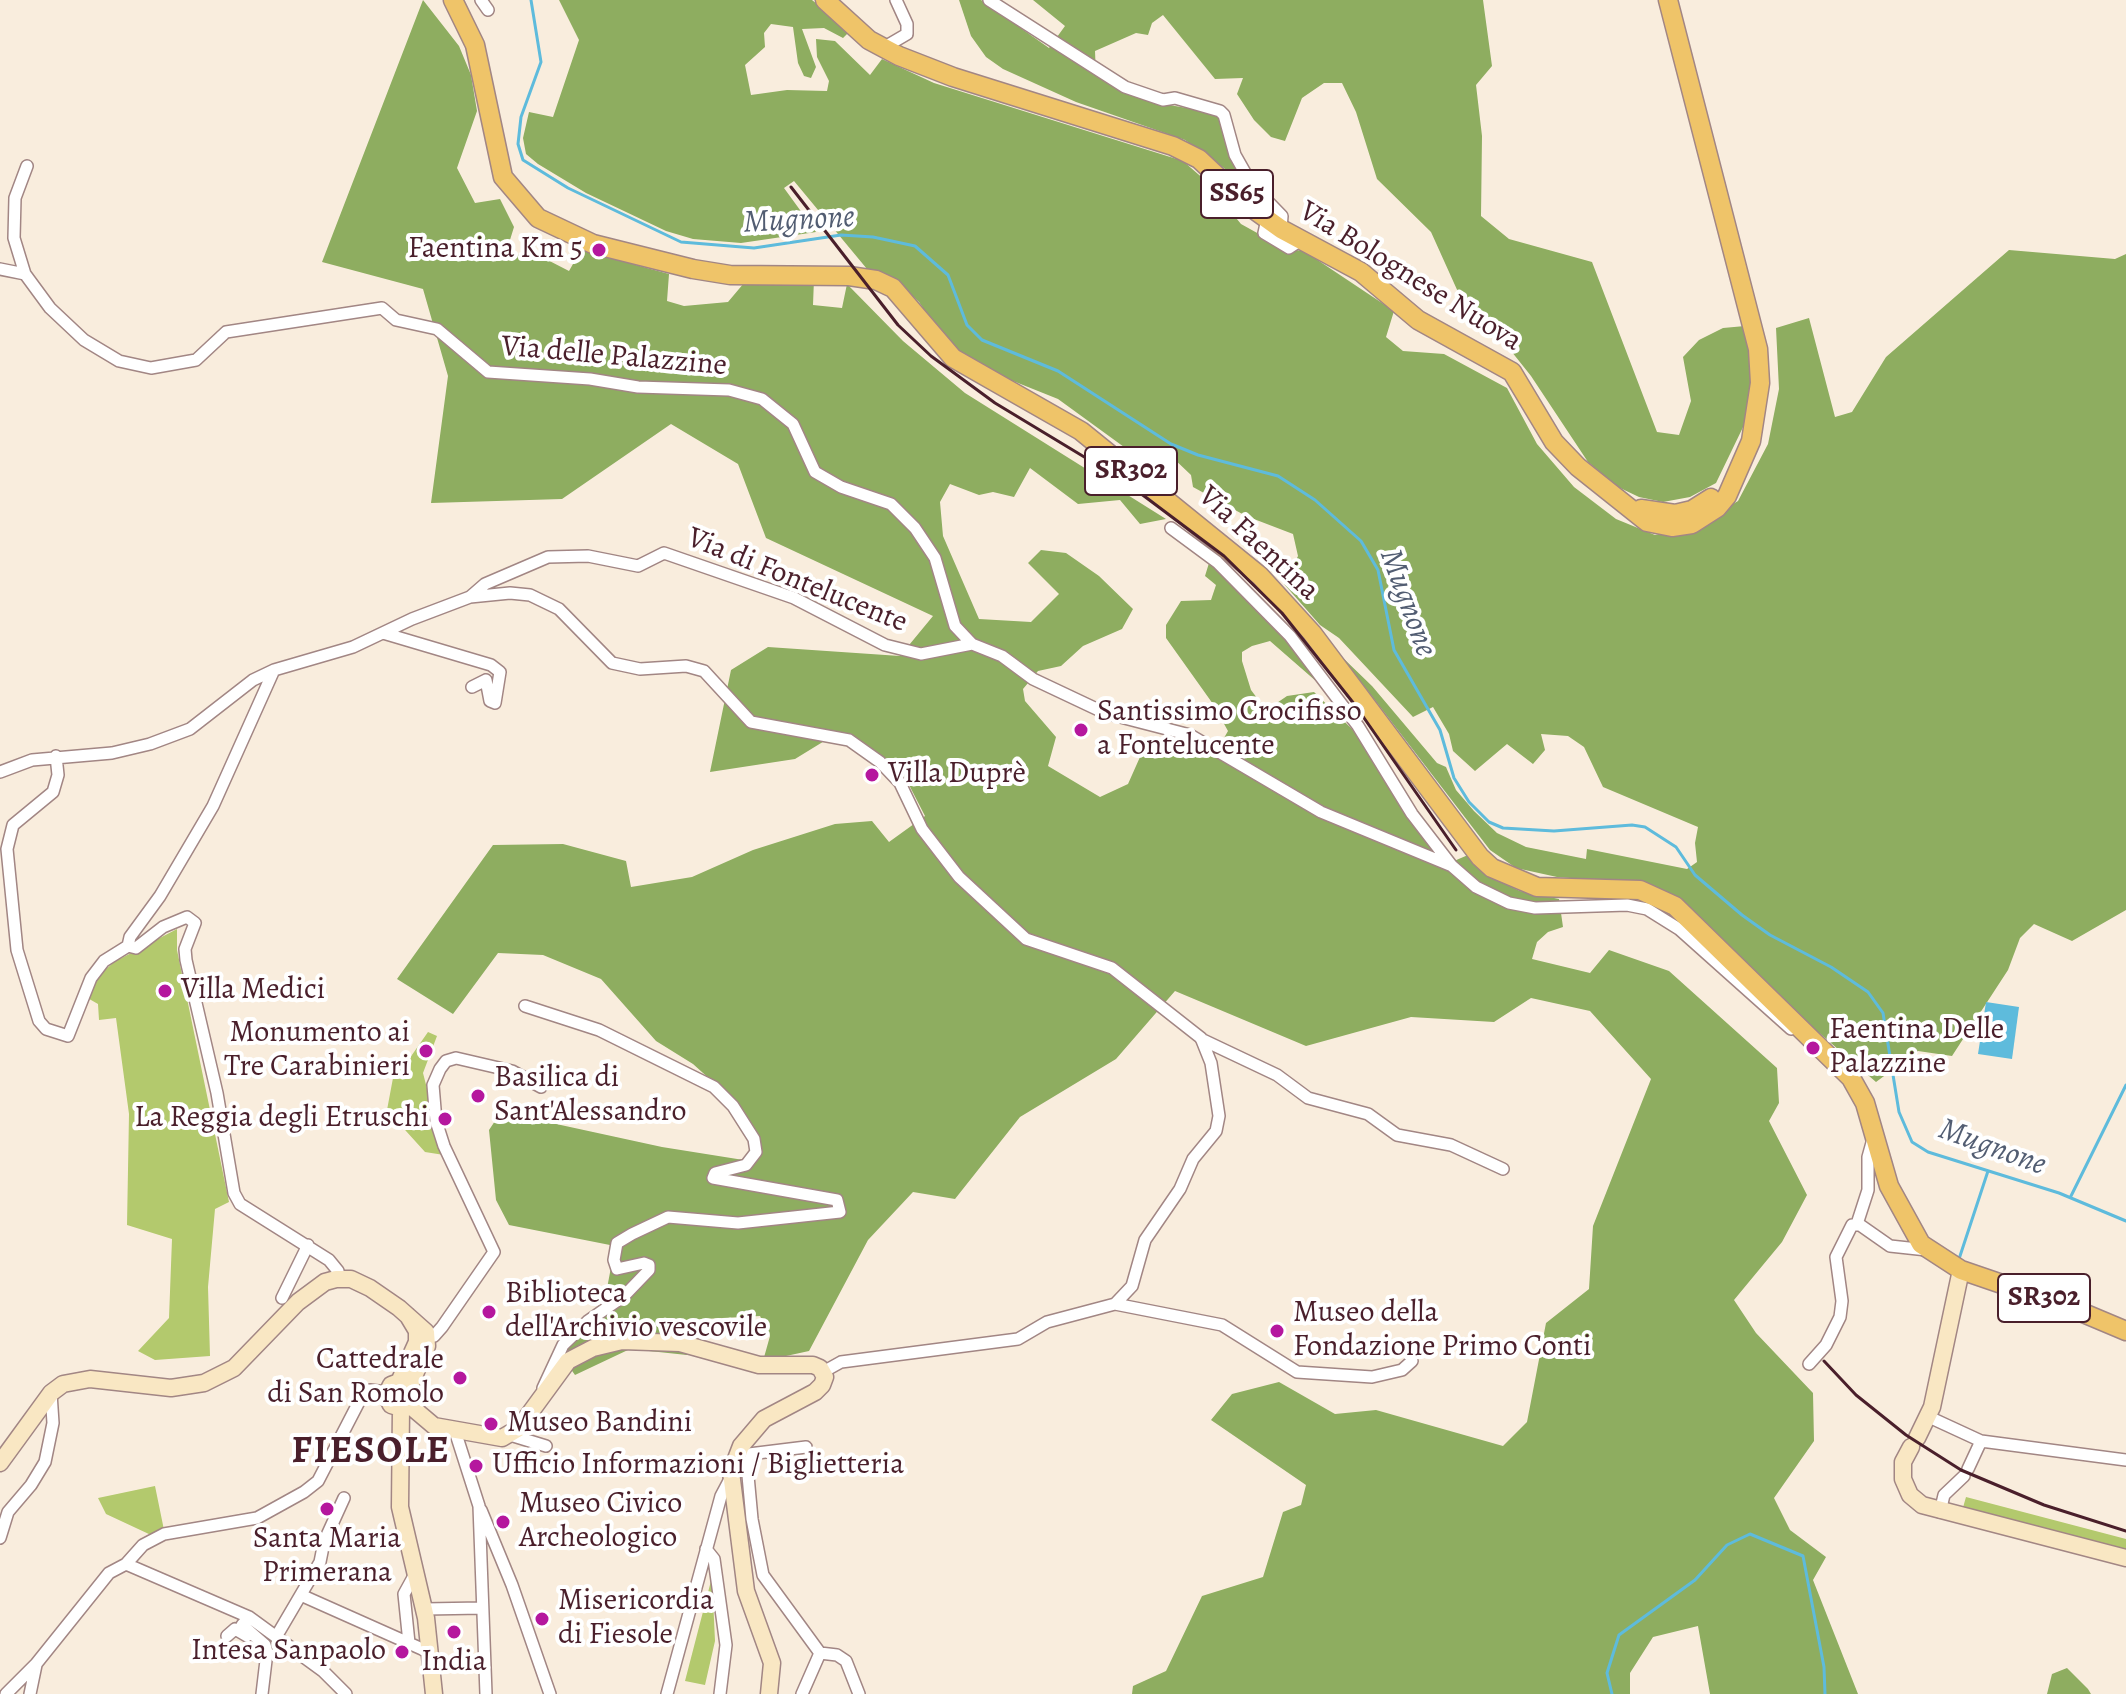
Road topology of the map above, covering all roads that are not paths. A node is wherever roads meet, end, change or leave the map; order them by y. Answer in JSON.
{"nodes":[{"id":1,"x":453,"y":0,"type":"edge"},
{"id":2,"x":825,"y":0,"type":"edge"},
{"id":3,"x":896,"y":0,"type":"edge"},
{"id":4,"x":989,"y":0,"type":"edge"},
{"id":5,"x":1668,"y":0,"type":"edge"},
{"id":6,"x":883,"y":48,"type":"junction"},
{"id":7,"x":27,"y":166,"type":"dead end"},
{"id":8,"x":1274,"y":224,"type":"junction"},
{"id":9,"x":0,"y":269,"type":"edge"},
{"id":10,"x":25,"y":274,"type":"junction"},
{"id":11,"x":1171,"y":528,"type":"dead end"},
{"id":12,"x":470,"y":597,"type":"junction"},
{"id":13,"x":383,"y":633,"type":"junction"},
{"id":14,"x":972,"y":644,"type":"junction"},
{"id":15,"x":274,"y":670,"type":"junction"},
{"id":16,"x":472,"y":687,"type":"dead end"},
{"id":17,"x":56,"y":756,"type":"junction"},
{"id":18,"x":0,"y":772,"type":"edge"},
{"id":19,"x":1452,"y":866,"type":"junction"},
{"id":20,"x":128,"y":946,"type":"junction"},
{"id":21,"x":525,"y":1006,"type":"dead end"},
{"id":22,"x":1804,"y":1030,"type":"junction"},
{"id":23,"x":1201,"y":1038,"type":"junction"},
{"id":24,"x":541,"y":1087,"type":"dead end"},
{"id":25,"x":1874,"y":1135,"type":"junction"},
{"id":26,"x":1503,"y":1169,"type":"dead end"},
{"id":27,"x":1857,"y":1224,"type":"junction"},
{"id":28,"x":308,"y":1245,"type":"junction"},
{"id":29,"x":1928,"y":1250,"type":"junction"},
{"id":30,"x":1961,"y":1270,"type":"junction"},
{"id":31,"x":339,"y":1279,"type":"junction"},
{"id":32,"x":282,"y":1298,"type":"dead end"},
{"id":33,"x":1115,"y":1304,"type":"junction"},
{"id":34,"x":2126,"y":1331,"type":"edge"},
{"id":35,"x":423,"y":1338,"type":"junction"},
{"id":36,"x":1412,"y":1361,"type":"dead end"},
{"id":37,"x":1809,"y":1364,"type":"dead end"},
{"id":38,"x":823,"y":1372,"type":"junction"},
{"id":39,"x":51,"y":1393,"type":"junction"},
{"id":40,"x":541,"y":1394,"type":"junction"},
{"id":41,"x":401,"y":1395,"type":"junction"},
{"id":42,"x":1929,"y":1417,"type":"junction"},
{"id":43,"x":455,"y":1431,"type":"junction"},
{"id":44,"x":510,"y":1435,"type":"junction"},
{"id":45,"x":1981,"y":1441,"type":"junction"},
{"id":46,"x":546,"y":1446,"type":"dead end"},
{"id":47,"x":806,"y":1447,"type":"dead end"},
{"id":48,"x":741,"y":1454,"type":"junction"},
{"id":49,"x":2126,"y":1460,"type":"edge"},
{"id":50,"x":0,"y":1463,"type":"edge"},
{"id":51,"x":730,"y":1479,"type":"junction"},
{"id":52,"x":344,"y":1498,"type":"dead end"},
{"id":53,"x":479,"y":1506,"type":"junction"},
{"id":54,"x":1940,"y":1512,"type":"junction"},
{"id":55,"x":0,"y":1538,"type":"edge"},
{"id":56,"x":706,"y":1549,"type":"junction"},
{"id":57,"x":2126,"y":1558,"type":"edge"},
{"id":58,"x":126,"y":1564,"type":"junction"},
{"id":59,"x":415,"y":1574,"type":"junction"},
{"id":60,"x":303,"y":1596,"type":"junction"},
{"id":61,"x":482,"y":1608,"type":"junction"},
{"id":62,"x":425,"y":1609,"type":"junction"},
{"id":63,"x":249,"y":1617,"type":"junction"},
{"id":64,"x":227,"y":1636,"type":"dead end"},
{"id":65,"x":276,"y":1637,"type":"junction"},
{"id":66,"x":409,"y":1643,"type":"junction"},
{"id":67,"x":265,"y":1645,"type":"junction"},
{"id":68,"x":431,"y":1653,"type":"junction"},
{"id":69,"x":820,"y":1653,"type":"junction"},
{"id":70,"x":36,"y":1664,"type":"junction"},
{"id":71,"x":6,"y":1694,"type":"edge"},
{"id":72,"x":30,"y":1694,"type":"edge"},
{"id":73,"x":262,"y":1694,"type":"edge"},
{"id":74,"x":346,"y":1694,"type":"edge"},
{"id":75,"x":434,"y":1694,"type":"edge"},
{"id":76,"x":486,"y":1694,"type":"edge"},
{"id":77,"x":550,"y":1694,"type":"edge"},
{"id":78,"x":667,"y":1694,"type":"edge"},
{"id":79,"x":720,"y":1694,"type":"edge"},
{"id":80,"x":769,"y":1694,"type":"edge"},
{"id":81,"x":802,"y":1694,"type":"edge"},
{"id":82,"x":859,"y":1694,"type":"edge"}],
"edges":[{"from":1,"to":22,"type":"main road","name":"Via Faentina","number":"SR302"},
{"from":2,"to":6,"type":"main road","name":"Via Bolognese Nuova","number":"SS65"},
{"from":3,"to":6,"type":"street"},
{"from":4,"to":8,"type":"street"},
{"from":5,"to":8,"type":"main road","name":"Via Bolognese Nuova","number":"SS65"},
{"from":6,"to":8,"type":"main road","name":"Via Bolognese Nuova","number":"SS65"},
{"from":7,"to":10,"type":"street"},
{"from":9,"to":10,"type":"street"},
{"from":10,"to":14,"type":"street","name":"Via delle Palazzine"},
{"from":11,"to":19,"type":"street","name":"Via Faentina"},
{"from":12,"to":13,"type":"street"},
{"from":12,"to":14,"type":"street","name":"Via di Fontelucente"},
{"from":12,"to":23,"type":"street"},
{"from":13,"to":15,"type":"street"},
{"from":13,"to":16,"type":"street"},
{"from":14,"to":19,"type":"street"},
{"from":15,"to":17,"type":"street"},
{"from":15,"to":20,"type":"street"},
{"from":17,"to":18,"type":"street"},
{"from":17,"to":20,"type":"street"},
{"from":19,"to":22,"type":"street","name":"Via Faentina"},
{"from":20,"to":28,"type":"street"},
{"from":21,"to":40,"type":"street"},
{"from":22,"to":25,"type":"main road","name":"Via Faentina","number":"SR302"},
{"from":23,"to":26,"type":"street"},
{"from":23,"to":33,"type":"street"},
{"from":24,"to":35,"type":"street"},
{"from":25,"to":27,"type":"street"},
{"from":25,"to":29,"type":"main road","name":"Via Faentina","number":"SR302"},
{"from":27,"to":29,"type":"street"},
{"from":27,"to":37,"type":"street"},
{"from":28,"to":31,"type":"street"},
{"from":28,"to":32,"type":"street"},
{"from":29,"to":30,"type":"main road","name":"Via Faentina","number":"SR302"},
{"from":30,"to":34,"type":"main road","name":"Via Faentina","number":"SR302"},
{"from":30,"to":42,"type":"street"},
{"from":31,"to":35,"type":"street"},
{"from":31,"to":39,"type":"street"},
{"from":33,"to":36,"type":"street"},
{"from":33,"to":38,"type":"street"},
{"from":35,"to":41,"type":"street"},
{"from":38,"to":40,"type":"street"},
{"from":38,"to":48,"type":"street"},
{"from":39,"to":50,"type":"street"},
{"from":39,"to":55,"type":"street"},
{"from":40,"to":44,"type":"street"},
{"from":41,"to":43,"type":"street"},
{"from":41,"to":58,"type":"street"},
{"from":41,"to":59,"type":"street"},
{"from":42,"to":45,"type":"street"},
{"from":42,"to":54,"type":"street"},
{"from":43,"to":44,"type":"street"},
{"from":43,"to":53,"type":"street"},
{"from":44,"to":46,"type":"street"},
{"from":45,"to":49,"type":"street"},
{"from":45,"to":54,"type":"street"},
{"from":47,"to":48,"type":"street"},
{"from":48,"to":51,"type":"street"},
{"from":48,"to":69,"type":"street"},
{"from":51,"to":56,"type":"street"},
{"from":51,"to":80,"type":"street"},
{"from":52,"to":60,"type":"street"},
{"from":53,"to":61,"type":"street"},
{"from":53,"to":77,"type":"street"},
{"from":54,"to":57,"type":"street"},
{"from":56,"to":78,"type":"street"},
{"from":56,"to":79,"type":"street"},
{"from":58,"to":63,"type":"street"},
{"from":58,"to":70,"type":"street"},
{"from":59,"to":62,"type":"street"},
{"from":59,"to":66,"type":"street"},
{"from":60,"to":65,"type":"street"},
{"from":60,"to":66,"type":"street"},
{"from":61,"to":62,"type":"street"},
{"from":61,"to":76,"type":"street"},
{"from":62,"to":68,"type":"street"},
{"from":63,"to":65,"type":"street"},
{"from":63,"to":67,"type":"street"},
{"from":64,"to":67,"type":"street"},
{"from":65,"to":74,"type":"street"},
{"from":66,"to":68,"type":"street"},
{"from":67,"to":73,"type":"street"},
{"from":68,"to":75,"type":"street"},
{"from":69,"to":81,"type":"street"},
{"from":69,"to":82,"type":"street"},
{"from":70,"to":71,"type":"street"},
{"from":70,"to":72,"type":"street"}]}
